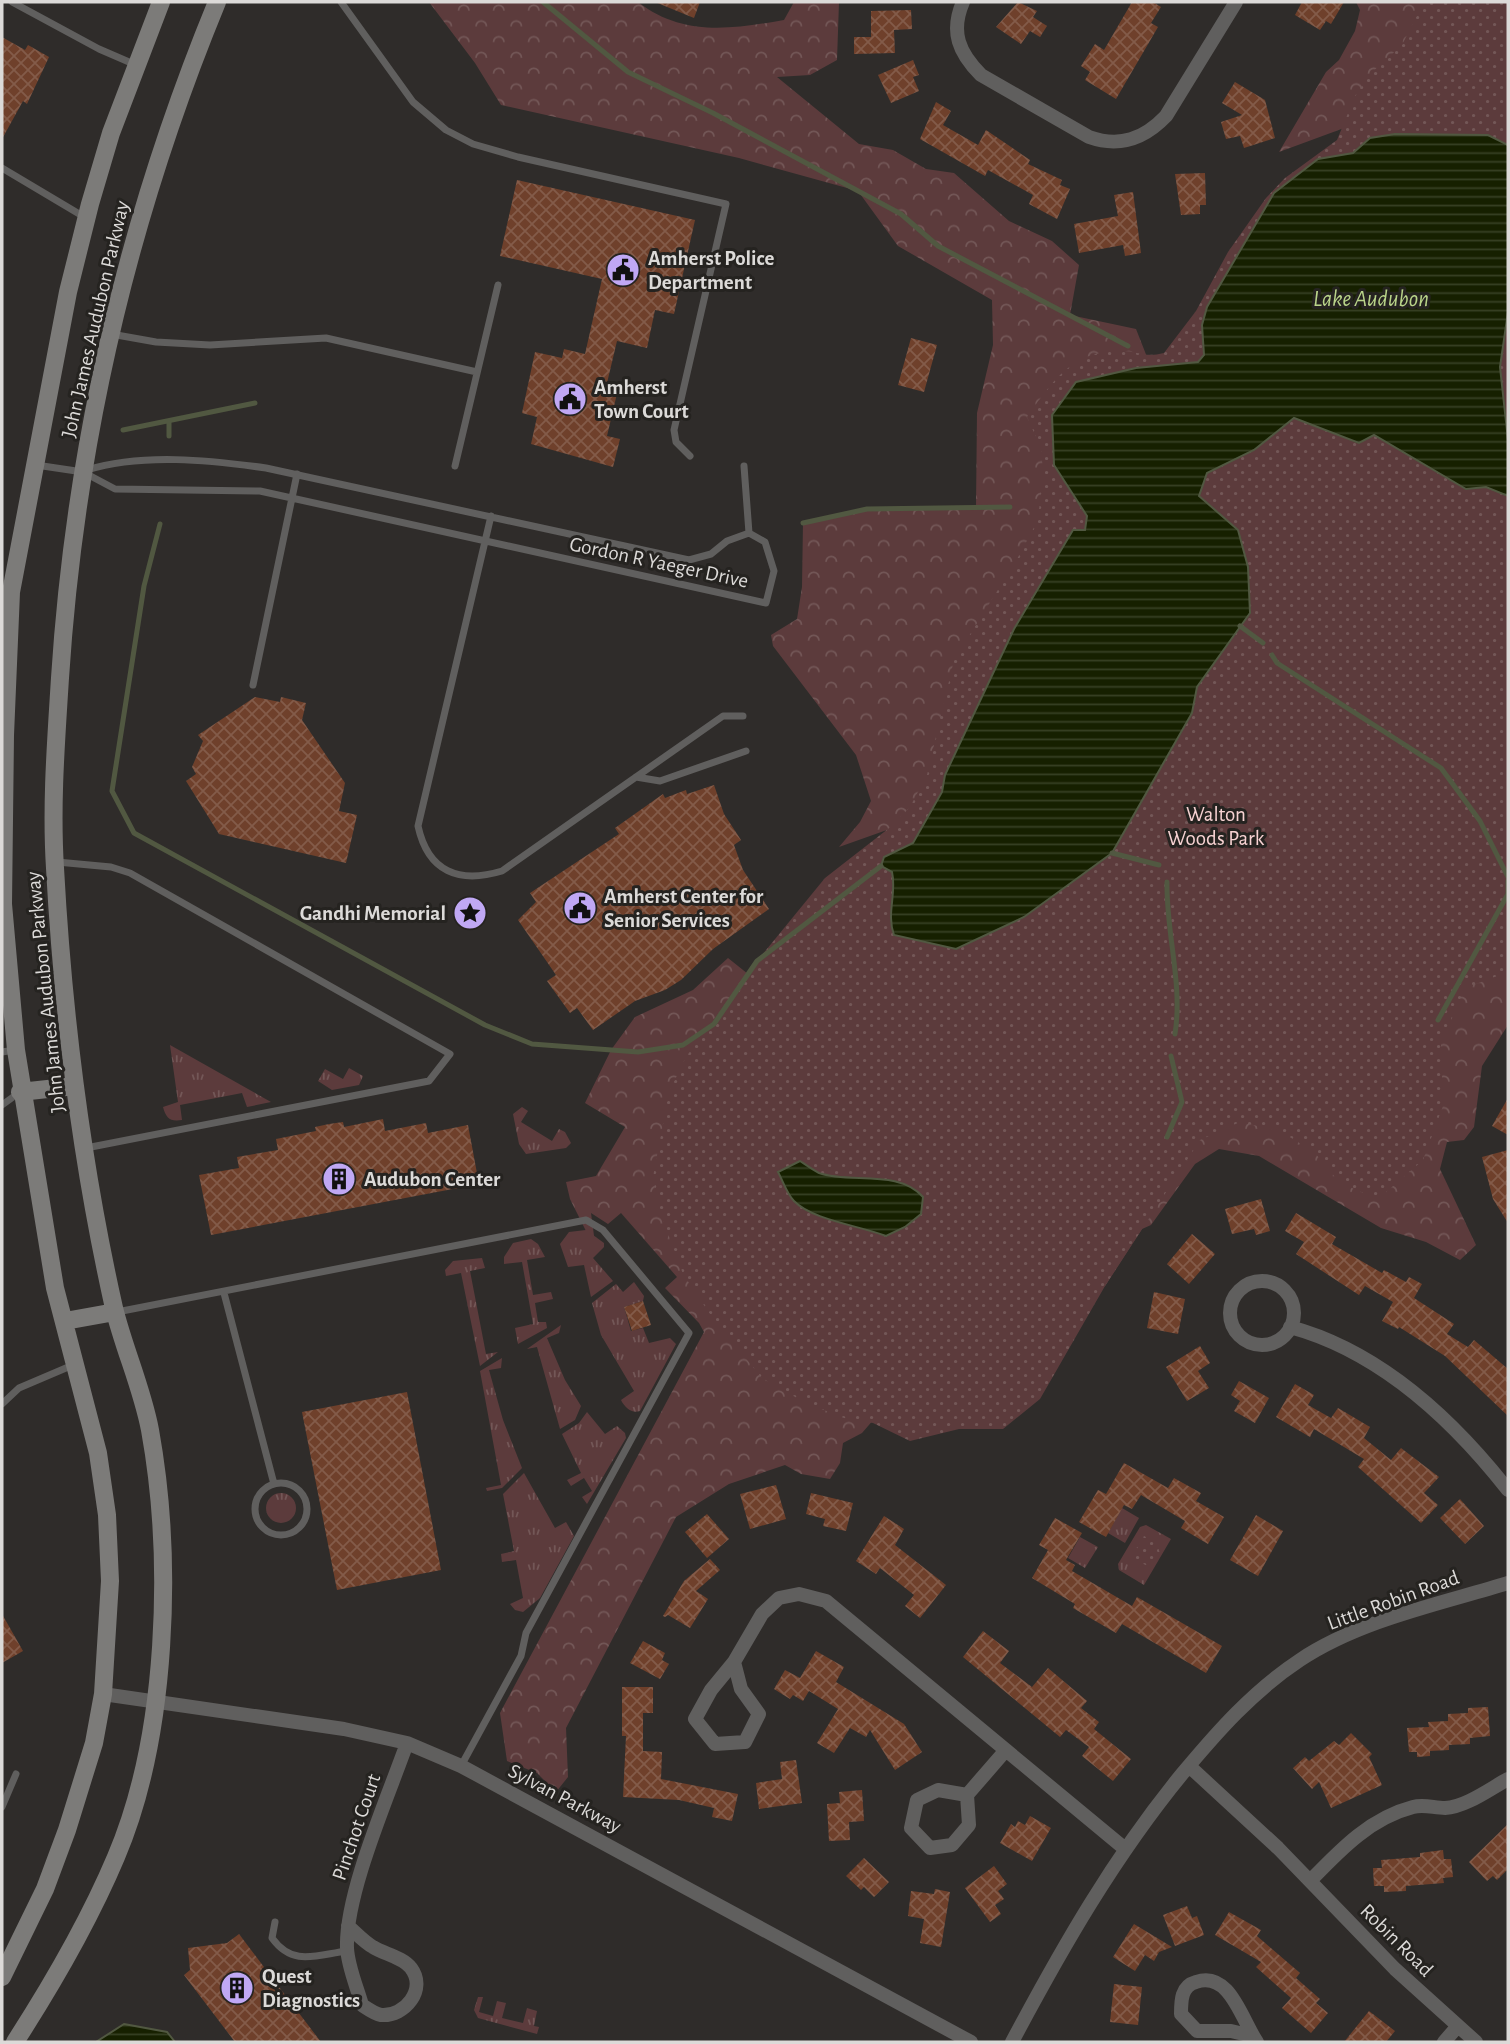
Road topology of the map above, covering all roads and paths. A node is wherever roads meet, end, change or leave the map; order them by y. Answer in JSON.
{"nodes":[{"id":1,"x":12,"y":2,"type":"edge"},
{"id":2,"x":161,"y":2,"type":"edge"},
{"id":3,"x":217,"y":2,"type":"edge"},
{"id":4,"x":341,"y":2,"type":"edge"},
{"id":5,"x":963,"y":2,"type":"edge"},
{"id":6,"x":1236,"y":2,"type":"edge"},
{"id":7,"x":137,"y":65,"type":"junction"},
{"id":8,"x":2,"y":169,"type":"edge"},
{"id":9,"x":87,"y":218,"type":"junction"},
{"id":10,"x":498,"y":285,"type":"dead end"},
{"id":11,"x":110,"y":334,"type":"junction"},
{"id":12,"x":477,"y":373,"type":"junction"},
{"id":13,"x":690,"y":456,"type":"dead end"},
{"id":14,"x":33,"y":465,"type":"junction"},
{"id":15,"x":455,"y":466,"type":"dead end"},
{"id":16,"x":744,"y":466,"type":"dead end"},
{"id":17,"x":83,"y":472,"type":"junction"},
{"id":18,"x":297,"y":474,"type":"junction"},
{"id":19,"x":292,"y":498,"type":"junction"},
{"id":20,"x":491,"y":516,"type":"junction"},
{"id":21,"x":749,"y":533,"type":"junction"},
{"id":22,"x":486,"y":542,"type":"junction"},
{"id":23,"x":6,"y":592,"type":"edge"},
{"id":24,"x":253,"y":685,"type":"dead end"},
{"id":25,"x":743,"y":716,"type":"dead end"},
{"id":26,"x":746,"y":751,"type":"dead end"},
{"id":27,"x":636,"y":777,"type":"junction"},
{"id":28,"x":54,"y":862,"type":"junction"},
{"id":29,"x":2,"y":904,"type":"edge"},
{"id":30,"x":9,"y":1051,"type":"edge"},
{"id":31,"x":75,"y":1086,"type":"junction"},
{"id":32,"x":20,"y":1092,"type":"junction"},
{"id":33,"x":2,"y":1105,"type":"edge"},
{"id":34,"x":86,"y":1148,"type":"junction"},
{"id":35,"x":224,"y":1293,"type":"junction"},
{"id":36,"x":115,"y":1312,"type":"junction"},
{"id":37,"x":65,"y":1321,"type":"junction"},
{"id":38,"x":1290,"y":1327,"type":"junction"},
{"id":39,"x":77,"y":1364,"type":"junction"},
{"id":40,"x":2,"y":1404,"type":"edge"},
{"id":41,"x":274,"y":1484,"type":"junction"},
{"id":42,"x":1508,"y":1490,"type":"edge"},
{"id":43,"x":1508,"y":1583,"type":"edge"},
{"id":44,"x":734,"y":1662,"type":"junction"},
{"id":45,"x":103,"y":1694,"type":"junction"},
{"id":46,"x":156,"y":1703,"type":"junction"},
{"id":47,"x":407,"y":1743,"type":"junction"},
{"id":48,"x":1006,"y":1750,"type":"junction"},
{"id":49,"x":461,"y":1766,"type":"junction"},
{"id":50,"x":1189,"y":1766,"type":"junction"},
{"id":51,"x":16,"y":1773,"type":"dead end"},
{"id":52,"x":1508,"y":1779,"type":"edge"},
{"id":53,"x":967,"y":1795,"type":"junction"},
{"id":54,"x":2,"y":1807,"type":"edge"},
{"id":55,"x":1124,"y":1848,"type":"junction"},
{"id":56,"x":1310,"y":1881,"type":"junction"},
{"id":57,"x":275,"y":1922,"type":"dead end"},
{"id":58,"x":348,"y":1926,"type":"junction"},
{"id":59,"x":347,"y":1951,"type":"junction"},
{"id":60,"x":3,"y":1974,"type":"edge"},
{"id":61,"x":1457,"y":2027,"type":"junction"},
{"id":62,"x":1255,"y":2039,"type":"edge"},
{"id":63,"x":15,"y":2042,"type":"edge"},
{"id":64,"x":971,"y":2042,"type":"edge"},
{"id":65,"x":1012,"y":2042,"type":"edge"},
{"id":66,"x":1444,"y":2042,"type":"edge"},
{"id":67,"x":1476,"y":2042,"type":"edge"}],
"edges":[{"from":1,"to":7,"type":"lane"},
{"from":2,"to":7,"type":"main road","name":"John James Audubon Parkway"},
{"from":3,"to":11,"type":"main road","name":"John James Audubon Parkway"},
{"from":4,"to":13,"type":"lane"},
{"from":5,"to":6,"type":"street"},
{"from":7,"to":9,"type":"main road","name":"John James Audubon Parkway"},
{"from":8,"to":9,"type":"lane"},
{"from":9,"to":14,"type":"main road","name":"John James Audubon Parkway"},
{"from":10,"to":12,"type":"lane"},
{"from":11,"to":12,"type":"lane"},
{"from":11,"to":17,"type":"main road","name":"John James Audubon Parkway"},
{"from":12,"to":15,"type":"lane"},
{"from":14,"to":17,"type":"lane","name":"Gordon R Yaeger Drive"},
{"from":14,"to":23,"type":"main road","name":"John James Audubon Parkway"},
{"from":16,"to":21,"type":"lane"},
{"from":17,"to":18,"type":"lane","name":"Gordon R Yaeger Drive"},
{"from":17,"to":19,"type":"lane","name":"Gordon R Yaeger Drive"},
{"from":17,"to":28,"type":"main road","name":"John James Audubon Parkway"},
{"from":18,"to":19,"type":"lane"},
{"from":18,"to":20,"type":"lane","name":"Gordon R Yaeger Drive"},
{"from":19,"to":22,"type":"lane","name":"Gordon R Yaeger Drive"},
{"from":19,"to":24,"type":"lane"},
{"from":20,"to":21,"type":"lane","name":"Gordon R Yaeger Drive"},
{"from":20,"to":22,"type":"lane"},
{"from":21,"to":22,"type":"lane","name":"Gordon R Yaeger Drive"},
{"from":22,"to":27,"type":"lane"},
{"from":23,"to":29,"type":"main road","name":"John James Audubon Parkway"},
{"from":25,"to":27,"type":"lane"},
{"from":26,"to":27,"type":"lane"},
{"from":28,"to":31,"type":"main road","name":"John James Audubon Parkway"},
{"from":28,"to":34,"type":"lane"},
{"from":29,"to":30,"type":"main road","name":"John James Audubon Parkway"},
{"from":30,"to":32,"type":"main road","name":"John James Audubon Parkway"},
{"from":31,"to":32,"type":"main road"},
{"from":31,"to":34,"type":"main road","name":"John James Audubon Parkway"},
{"from":32,"to":33,"type":"lane"},
{"from":32,"to":37,"type":"main road","name":"John James Audubon Parkway"},
{"from":34,"to":36,"type":"main road","name":"John James Audubon Parkway"},
{"from":35,"to":36,"type":"lane"},
{"from":35,"to":41,"type":"lane"},
{"from":35,"to":49,"type":"lane"},
{"from":36,"to":37,"type":"main road"},
{"from":36,"to":46,"type":"main road","name":"John James Audubon Parkway"},
{"from":37,"to":39,"type":"main road","name":"John James Audubon Parkway"},
{"from":38,"to":38,"type":"street"},
{"from":38,"to":42,"type":"street"},
{"from":39,"to":40,"type":"lane"},
{"from":39,"to":45,"type":"main road","name":"John James Audubon Parkway"},
{"from":41,"to":41,"type":"lane"},
{"from":43,"to":50,"type":"street","name":"Little Robin Road"},
{"from":44,"to":44,"type":"street"},
{"from":44,"to":48,"type":"street"},
{"from":45,"to":46,"type":"street","name":"Sylvan Parkway"},
{"from":45,"to":60,"type":"main road","name":"John James Audubon Parkway"},
{"from":46,"to":47,"type":"street","name":"Sylvan Parkway"},
{"from":46,"to":63,"type":"main road","name":"John James Audubon Parkway"},
{"from":47,"to":49,"type":"street","name":"Sylvan Parkway"},
{"from":47,"to":58,"type":"street","name":"Pinchot Court"},
{"from":48,"to":53,"type":"street"},
{"from":48,"to":55,"type":"street"},
{"from":49,"to":64,"type":"street","name":"Sylvan Parkway"},
{"from":50,"to":55,"type":"street","name":"Little Robin Road"},
{"from":50,"to":56,"type":"street","name":"Robin Road"},
{"from":51,"to":54,"type":"lane"},
{"from":52,"to":56,"type":"street"},
{"from":53,"to":53,"type":"street"},
{"from":55,"to":65,"type":"street","name":"Little Robin Road"},
{"from":56,"to":61,"type":"street","name":"Robin Road"},
{"from":57,"to":59,"type":"lane"},
{"from":58,"to":59,"type":"street","name":"Pinchot Court"},
{"from":58,"to":59,"type":"street","name":"Pinchot Court"},
{"from":61,"to":66,"type":"street"},
{"from":61,"to":67,"type":"street","name":"Robin Road"},
{"from":62,"to":62,"type":"street"}]}
